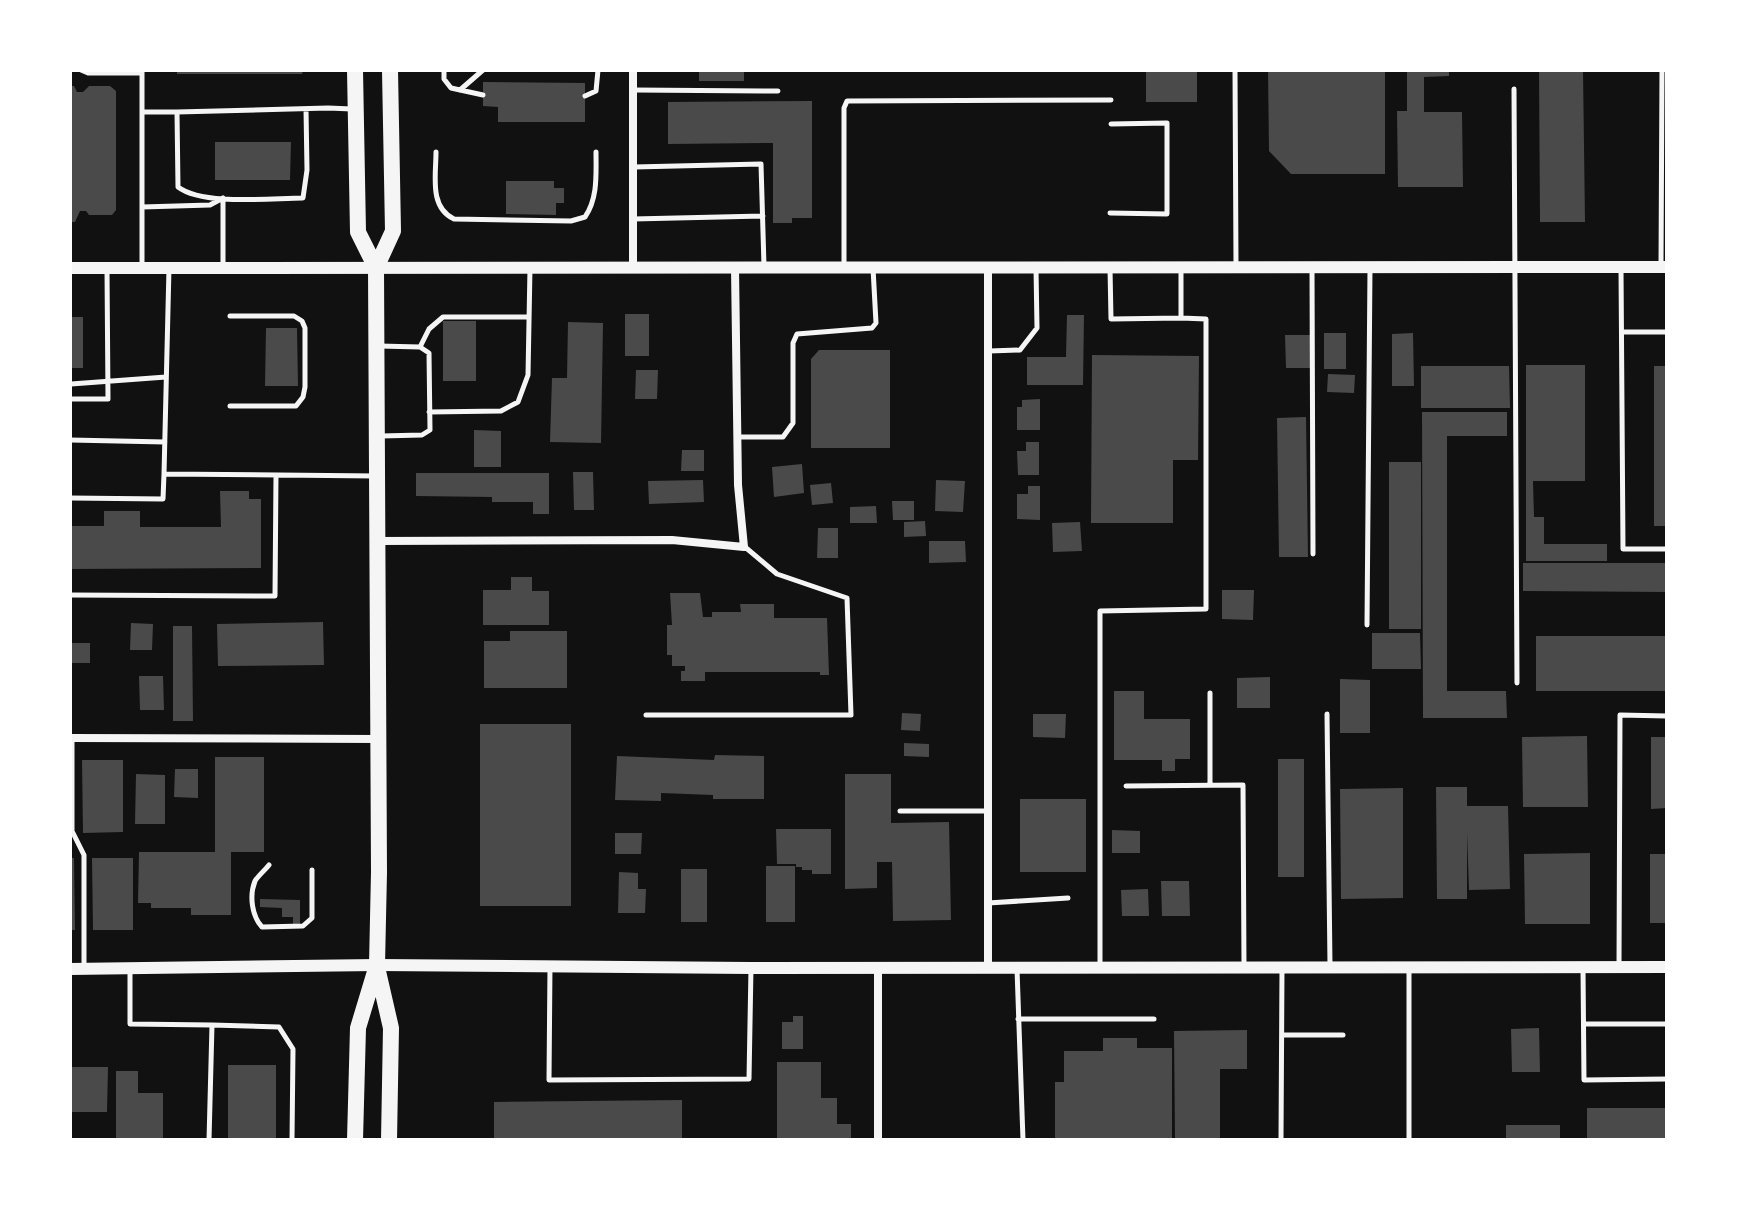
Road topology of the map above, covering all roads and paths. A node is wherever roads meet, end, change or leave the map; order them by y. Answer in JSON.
{"nodes":[{"id":1,"x":81,"y":70,"type":"edge"},
{"id":2,"x":355,"y":70,"type":"edge"},
{"id":3,"x":390,"y":70,"type":"edge"},
{"id":4,"x":444,"y":70,"type":"edge"},
{"id":5,"x":483,"y":70,"type":"edge"},
{"id":6,"x":598,"y":70,"type":"edge"},
{"id":7,"x":633,"y":70,"type":"edge"},
{"id":8,"x":1235,"y":70,"type":"edge"},
{"id":9,"x":1662,"y":70,"type":"edge"},
{"id":10,"x":142,"y":72,"type":"edge"},
{"id":11,"x":1514,"y":89,"type":"dead end"},
{"id":12,"x":460,"y":90,"type":"junction"},
{"id":13,"x":633,"y":90,"type":"junction"},
{"id":14,"x":778,"y":91,"type":"dead end"},
{"id":15,"x":483,"y":95,"type":"dead end"},
{"id":16,"x":585,"y":96,"type":"dead end"},
{"id":17,"x":1111,"y":100,"type":"dead end"},
{"id":18,"x":306,"y":109,"type":"junction"},
{"id":19,"x":356,"y":110,"type":"junction"},
{"id":20,"x":142,"y":112,"type":"junction"},
{"id":21,"x":177,"y":112,"type":"junction"},
{"id":22,"x":1111,"y":124,"type":"dead end"},
{"id":23,"x":436,"y":152,"type":"dead end"},
{"id":24,"x":596,"y":152,"type":"dead end"},
{"id":25,"x":633,"y":167,"type":"junction"},
{"id":26,"x":223,"y":198,"type":"junction"},
{"id":27,"x":142,"y":207,"type":"junction"},
{"id":28,"x":1110,"y":213,"type":"dead end"},
{"id":29,"x":1664,"y":214,"type":"edge"},
{"id":30,"x":763,"y":216,"type":"junction"},
{"id":31,"x":633,"y":219,"type":"junction"},
{"id":32,"x":988,"y":267,"type":"junction"},
{"id":33,"x":1036,"y":267,"type":"junction"},
{"id":34,"x":1110,"y":267,"type":"junction"},
{"id":35,"x":1181,"y":267,"type":"junction"},
{"id":36,"x":1236,"y":267,"type":"junction"},
{"id":37,"x":1312,"y":267,"type":"junction"},
{"id":38,"x":1370,"y":267,"type":"junction"},
{"id":39,"x":1517,"y":267,"type":"junction"},
{"id":40,"x":1621,"y":267,"type":"junction"},
{"id":41,"x":1664,"y":267,"type":"edge"},
{"id":42,"x":70,"y":268,"type":"edge"},
{"id":43,"x":107,"y":268,"type":"junction"},
{"id":44,"x":142,"y":268,"type":"junction"},
{"id":45,"x":169,"y":268,"type":"junction"},
{"id":46,"x":223,"y":268,"type":"junction"},
{"id":47,"x":376,"y":268,"type":"junction"},
{"id":48,"x":530,"y":268,"type":"junction"},
{"id":49,"x":633,"y":268,"type":"junction"},
{"id":50,"x":735,"y":268,"type":"junction"},
{"id":51,"x":764,"y":268,"type":"junction"},
{"id":52,"x":844,"y":268,"type":"junction"},
{"id":53,"x":873,"y":268,"type":"junction"},
{"id":54,"x":230,"y":316,"type":"dead end"},
{"id":55,"x":529,"y":317,"type":"junction"},
{"id":56,"x":1181,"y":318,"type":"junction"},
{"id":57,"x":1622,"y":332,"type":"junction"},
{"id":58,"x":1667,"y":332,"type":"edge"},
{"id":59,"x":376,"y":346,"type":"junction"},
{"id":60,"x":420,"y":347,"type":"junction"},
{"id":61,"x":989,"y":351,"type":"junction"},
{"id":62,"x":166,"y":377,"type":"junction"},
{"id":63,"x":108,"y":383,"type":"junction"},
{"id":64,"x":71,"y":384,"type":"edge"},
{"id":65,"x":70,"y":399,"type":"edge"},
{"id":66,"x":230,"y":406,"type":"dead end"},
{"id":67,"x":429,"y":412,"type":"junction"},
{"id":68,"x":376,"y":436,"type":"junction"},
{"id":69,"x":737,"y":437,"type":"junction"},
{"id":70,"x":70,"y":440,"type":"edge"},
{"id":71,"x":165,"y":442,"type":"junction"},
{"id":72,"x":164,"y":474,"type":"junction"},
{"id":73,"x":276,"y":475,"type":"junction"},
{"id":74,"x":377,"y":476,"type":"junction"},
{"id":75,"x":70,"y":498,"type":"edge"},
{"id":76,"x":377,"y":541,"type":"junction"},
{"id":77,"x":744,"y":547,"type":"junction"},
{"id":78,"x":1667,"y":549,"type":"edge"},
{"id":79,"x":1313,"y":554,"type":"dead end"},
{"id":80,"x":70,"y":595,"type":"edge"},
{"id":81,"x":1367,"y":625,"type":"dead end"},
{"id":82,"x":1517,"y":683,"type":"dead end"},
{"id":83,"x":1210,"y":693,"type":"dead end"},
{"id":84,"x":1327,"y":714,"type":"dead end"},
{"id":85,"x":646,"y":715,"type":"dead end"},
{"id":86,"x":1667,"y":716,"type":"edge"},
{"id":87,"x":71,"y":738,"type":"edge"},
{"id":88,"x":378,"y":739,"type":"junction"},
{"id":89,"x":1210,"y":785,"type":"junction"},
{"id":90,"x":1126,"y":786,"type":"dead end"},
{"id":91,"x":900,"y":811,"type":"dead end"},
{"id":92,"x":989,"y":811,"type":"junction"},
{"id":93,"x":269,"y":865,"type":"dead end"},
{"id":94,"x":312,"y":870,"type":"dead end"},
{"id":95,"x":1068,"y":898,"type":"dead end"},
{"id":96,"x":988,"y":903,"type":"junction"},
{"id":97,"x":377,"y":965,"type":"junction"},
{"id":98,"x":550,"y":965,"type":"junction"},
{"id":99,"x":1100,"y":967,"type":"junction"},
{"id":100,"x":1583,"y":967,"type":"junction"},
{"id":101,"x":1619,"y":967,"type":"junction"},
{"id":102,"x":1667,"y":967,"type":"edge"},
{"id":103,"x":751,"y":968,"type":"junction"},
{"id":104,"x":878,"y":968,"type":"junction"},
{"id":105,"x":988,"y":968,"type":"junction"},
{"id":106,"x":1017,"y":968,"type":"junction"},
{"id":107,"x":1244,"y":968,"type":"junction"},
{"id":108,"x":1282,"y":968,"type":"junction"},
{"id":109,"x":1330,"y":968,"type":"junction"},
{"id":110,"x":70,"y":969,"type":"edge"},
{"id":111,"x":84,"y":969,"type":"junction"},
{"id":112,"x":130,"y":969,"type":"junction"},
{"id":113,"x":1409,"y":969,"type":"junction"},
{"id":114,"x":1018,"y":1019,"type":"junction"},
{"id":115,"x":1154,"y":1019,"type":"dead end"},
{"id":116,"x":1584,"y":1024,"type":"junction"},
{"id":117,"x":1667,"y":1024,"type":"edge"},
{"id":118,"x":212,"y":1025,"type":"junction"},
{"id":119,"x":1282,"y":1035,"type":"junction"},
{"id":120,"x":1343,"y":1035,"type":"dead end"},
{"id":121,"x":1667,"y":1079,"type":"edge"},
{"id":122,"x":209,"y":1140,"type":"edge"},
{"id":123,"x":292,"y":1140,"type":"edge"},
{"id":124,"x":355,"y":1140,"type":"edge"},
{"id":125,"x":389,"y":1140,"type":"edge"},
{"id":126,"x":878,"y":1140,"type":"edge"},
{"id":127,"x":1023,"y":1140,"type":"edge"},
{"id":128,"x":1281,"y":1140,"type":"edge"},
{"id":129,"x":1409,"y":1140,"type":"edge"}],
"edges":[{"from":1,"to":10,"type":"lane"},
{"from":2,"to":19,"type":"main road"},
{"from":3,"to":47,"type":"main road"},
{"from":4,"to":12,"type":"lane"},
{"from":5,"to":12,"type":"lane"},
{"from":6,"to":16,"type":"lane"},
{"from":7,"to":13,"type":"street"},
{"from":8,"to":36,"type":"lane"},
{"from":9,"to":29,"type":"lane"},
{"from":10,"to":20,"type":"lane"},
{"from":11,"to":39,"type":"lane"},
{"from":12,"to":15,"type":"lane"},
{"from":13,"to":14,"type":"lane"},
{"from":13,"to":25,"type":"street"},
{"from":17,"to":52,"type":"lane"},
{"from":18,"to":19,"type":"lane"},
{"from":18,"to":21,"type":"lane"},
{"from":18,"to":26,"type":"lane"},
{"from":19,"to":47,"type":"main road"},
{"from":20,"to":21,"type":"lane"},
{"from":20,"to":27,"type":"lane"},
{"from":21,"to":26,"type":"lane"},
{"from":22,"to":28,"type":"lane"},
{"from":23,"to":24,"type":"lane"},
{"from":25,"to":30,"type":"lane"},
{"from":25,"to":31,"type":"street"},
{"from":26,"to":27,"type":"lane"},
{"from":26,"to":46,"type":"lane"},
{"from":27,"to":44,"type":"lane"},
{"from":29,"to":41,"type":"lane"},
{"from":30,"to":31,"type":"lane"},
{"from":30,"to":51,"type":"lane"},
{"from":31,"to":49,"type":"street"},
{"from":32,"to":33,"type":"street"},
{"from":32,"to":53,"type":"street"},
{"from":32,"to":61,"type":"street"},
{"from":33,"to":34,"type":"street"},
{"from":33,"to":61,"type":"lane"},
{"from":34,"to":35,"type":"street"},
{"from":34,"to":56,"type":"lane"},
{"from":35,"to":36,"type":"street"},
{"from":35,"to":56,"type":"lane"},
{"from":36,"to":37,"type":"street"},
{"from":37,"to":38,"type":"street"},
{"from":37,"to":79,"type":"lane"},
{"from":38,"to":39,"type":"street"},
{"from":38,"to":81,"type":"lane"},
{"from":39,"to":40,"type":"street"},
{"from":39,"to":82,"type":"lane"},
{"from":40,"to":41,"type":"street"},
{"from":40,"to":57,"type":"lane"},
{"from":42,"to":43,"type":"street"},
{"from":43,"to":44,"type":"street"},
{"from":43,"to":63,"type":"lane"},
{"from":44,"to":45,"type":"street"},
{"from":45,"to":46,"type":"street"},
{"from":45,"to":62,"type":"lane"},
{"from":46,"to":47,"type":"street"},
{"from":47,"to":48,"type":"street"},
{"from":47,"to":59,"type":"main road"},
{"from":48,"to":49,"type":"street"},
{"from":48,"to":55,"type":"lane"},
{"from":49,"to":50,"type":"street"},
{"from":50,"to":51,"type":"street"},
{"from":50,"to":69,"type":"street"},
{"from":51,"to":52,"type":"street"},
{"from":52,"to":53,"type":"street"},
{"from":53,"to":69,"type":"lane"},
{"from":54,"to":66,"type":"lane"},
{"from":55,"to":60,"type":"lane"},
{"from":55,"to":67,"type":"lane"},
{"from":56,"to":99,"type":"lane"},
{"from":57,"to":58,"type":"lane"},
{"from":57,"to":78,"type":"lane"},
{"from":59,"to":60,"type":"lane"},
{"from":59,"to":68,"type":"main road"},
{"from":60,"to":67,"type":"lane"},
{"from":61,"to":92,"type":"street"},
{"from":62,"to":63,"type":"lane"},
{"from":62,"to":71,"type":"lane"},
{"from":63,"to":64,"type":"lane"},
{"from":63,"to":65,"type":"lane"},
{"from":67,"to":68,"type":"lane"},
{"from":68,"to":74,"type":"main road"},
{"from":69,"to":77,"type":"street"},
{"from":70,"to":71,"type":"lane"},
{"from":71,"to":72,"type":"lane"},
{"from":72,"to":73,"type":"lane"},
{"from":72,"to":75,"type":"lane"},
{"from":73,"to":74,"type":"lane"},
{"from":73,"to":80,"type":"lane"},
{"from":74,"to":76,"type":"main road"},
{"from":76,"to":77,"type":"street"},
{"from":76,"to":88,"type":"main road"},
{"from":77,"to":85,"type":"lane"},
{"from":83,"to":89,"type":"lane"},
{"from":84,"to":109,"type":"lane"},
{"from":86,"to":101,"type":"lane"},
{"from":87,"to":88,"type":"street"},
{"from":87,"to":111,"type":"lane"},
{"from":88,"to":97,"type":"main road"},
{"from":89,"to":90,"type":"lane"},
{"from":89,"to":107,"type":"lane"},
{"from":91,"to":92,"type":"lane"},
{"from":92,"to":96,"type":"street"},
{"from":93,"to":94,"type":"lane"},
{"from":95,"to":96,"type":"lane"},
{"from":96,"to":105,"type":"street"},
{"from":97,"to":98,"type":"street"},
{"from":97,"to":112,"type":"street"},
{"from":97,"to":124,"type":"main road"},
{"from":97,"to":125,"type":"main road"},
{"from":98,"to":103,"type":"street"},
{"from":98,"to":103,"type":"lane"},
{"from":99,"to":106,"type":"street"},
{"from":99,"to":107,"type":"street"},
{"from":100,"to":101,"type":"street"},
{"from":100,"to":113,"type":"street"},
{"from":100,"to":116,"type":"lane"},
{"from":101,"to":102,"type":"street"},
{"from":103,"to":104,"type":"street"},
{"from":104,"to":105,"type":"street"},
{"from":104,"to":126,"type":"street"},
{"from":105,"to":106,"type":"street"},
{"from":106,"to":114,"type":"lane"},
{"from":107,"to":108,"type":"street"},
{"from":108,"to":109,"type":"street"},
{"from":108,"to":119,"type":"lane"},
{"from":109,"to":113,"type":"street"},
{"from":110,"to":111,"type":"street"},
{"from":111,"to":112,"type":"street"},
{"from":112,"to":118,"type":"lane"},
{"from":113,"to":129,"type":"lane"},
{"from":114,"to":115,"type":"lane"},
{"from":114,"to":127,"type":"lane"},
{"from":116,"to":117,"type":"lane"},
{"from":116,"to":121,"type":"lane"},
{"from":118,"to":122,"type":"lane"},
{"from":118,"to":123,"type":"lane"},
{"from":119,"to":120,"type":"lane"},
{"from":119,"to":128,"type":"lane"}]}
